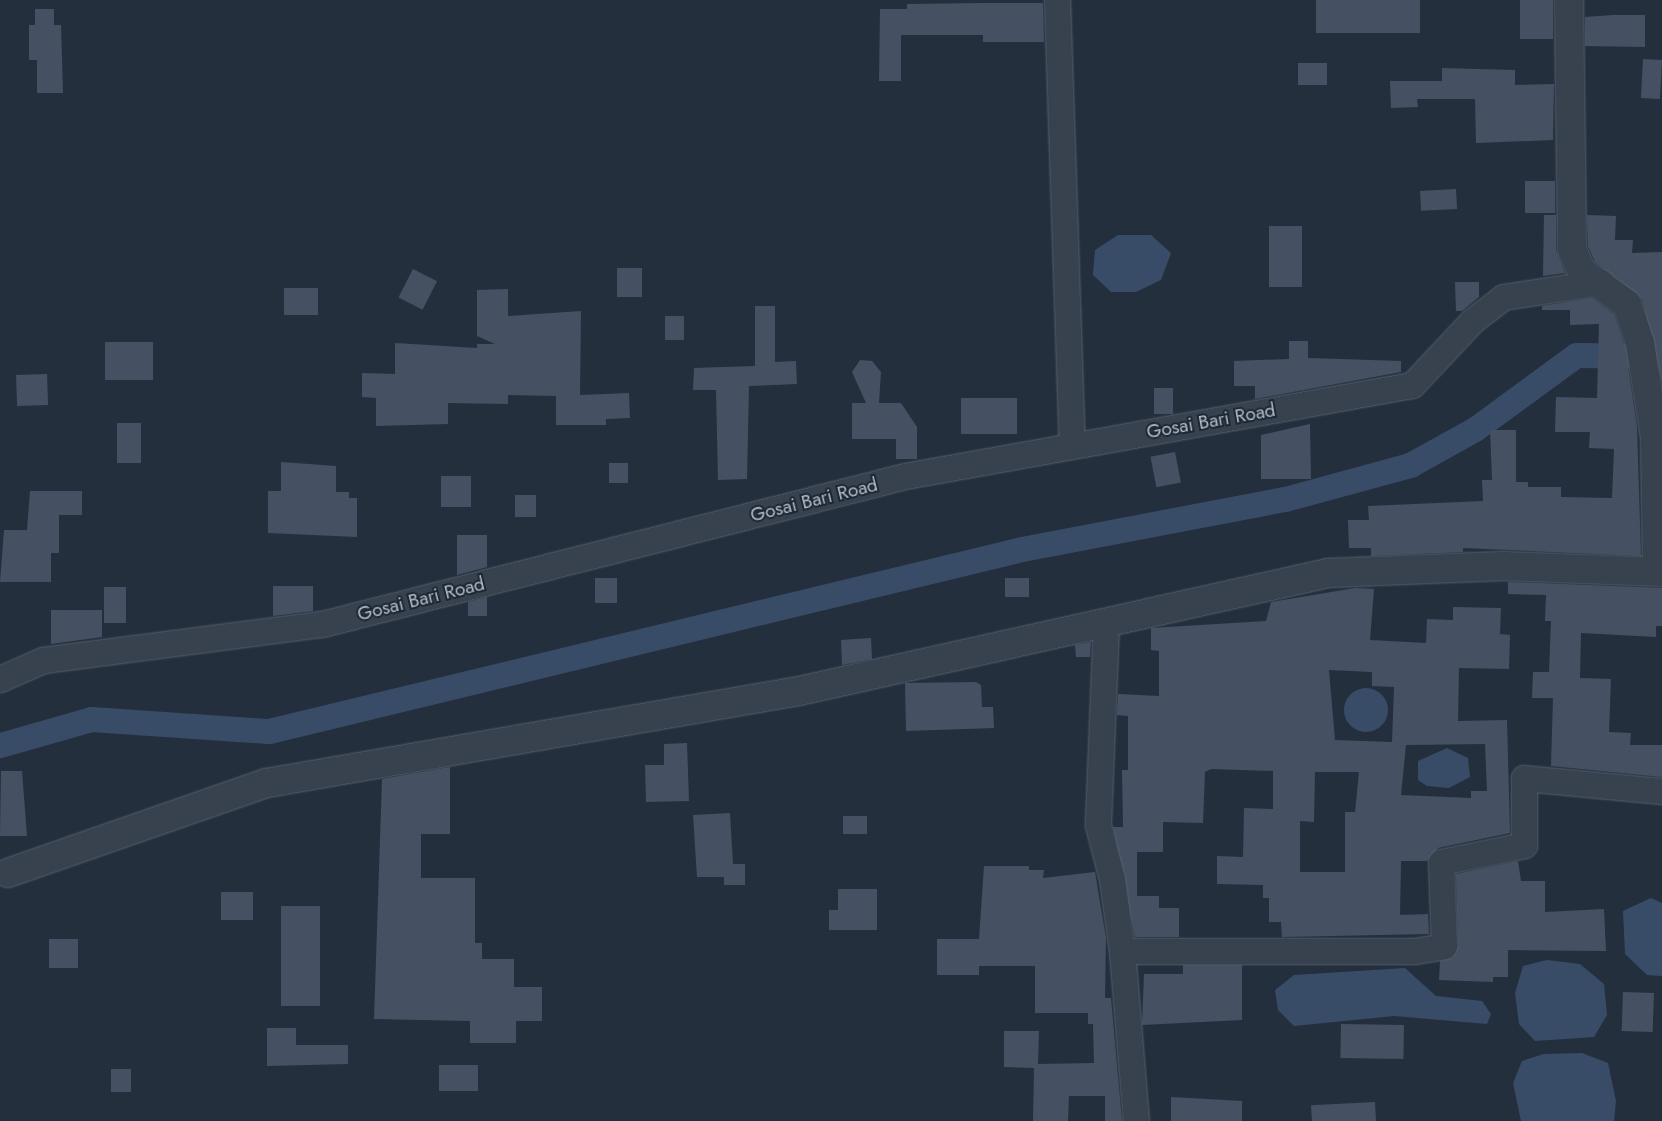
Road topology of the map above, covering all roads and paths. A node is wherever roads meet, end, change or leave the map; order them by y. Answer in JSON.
{"nodes":[{"id":1,"x":1057,"y":0,"type":"edge"},
{"id":2,"x":1569,"y":0,"type":"edge"},
{"id":3,"x":1601,"y":282,"type":"junction"},
{"id":4,"x":1072,"y":446,"type":"junction"},
{"id":5,"x":1660,"y":572,"type":"edge"},
{"id":6,"x":1106,"y":623,"type":"junction"},
{"id":7,"x":0,"y":678,"type":"edge"},
{"id":8,"x":1662,"y":791,"type":"edge"},
{"id":9,"x":4,"y":874,"type":"edge"},
{"id":10,"x":1122,"y":951,"type":"junction"},
{"id":11,"x":1136,"y":1121,"type":"edge"}],
"edges":[{"from":1,"to":4,"type":"street"},
{"from":2,"to":3,"type":"street"},
{"from":3,"to":4,"type":"street","name":"Gosai Bari Road"},
{"from":3,"to":5,"type":"street"},
{"from":4,"to":7,"type":"street","name":"Gosai Bari Road"},
{"from":5,"to":6,"type":"street"},
{"from":6,"to":9,"type":"street"},
{"from":6,"to":10,"type":"street"},
{"from":8,"to":10,"type":"street"},
{"from":10,"to":11,"type":"street"}]}
